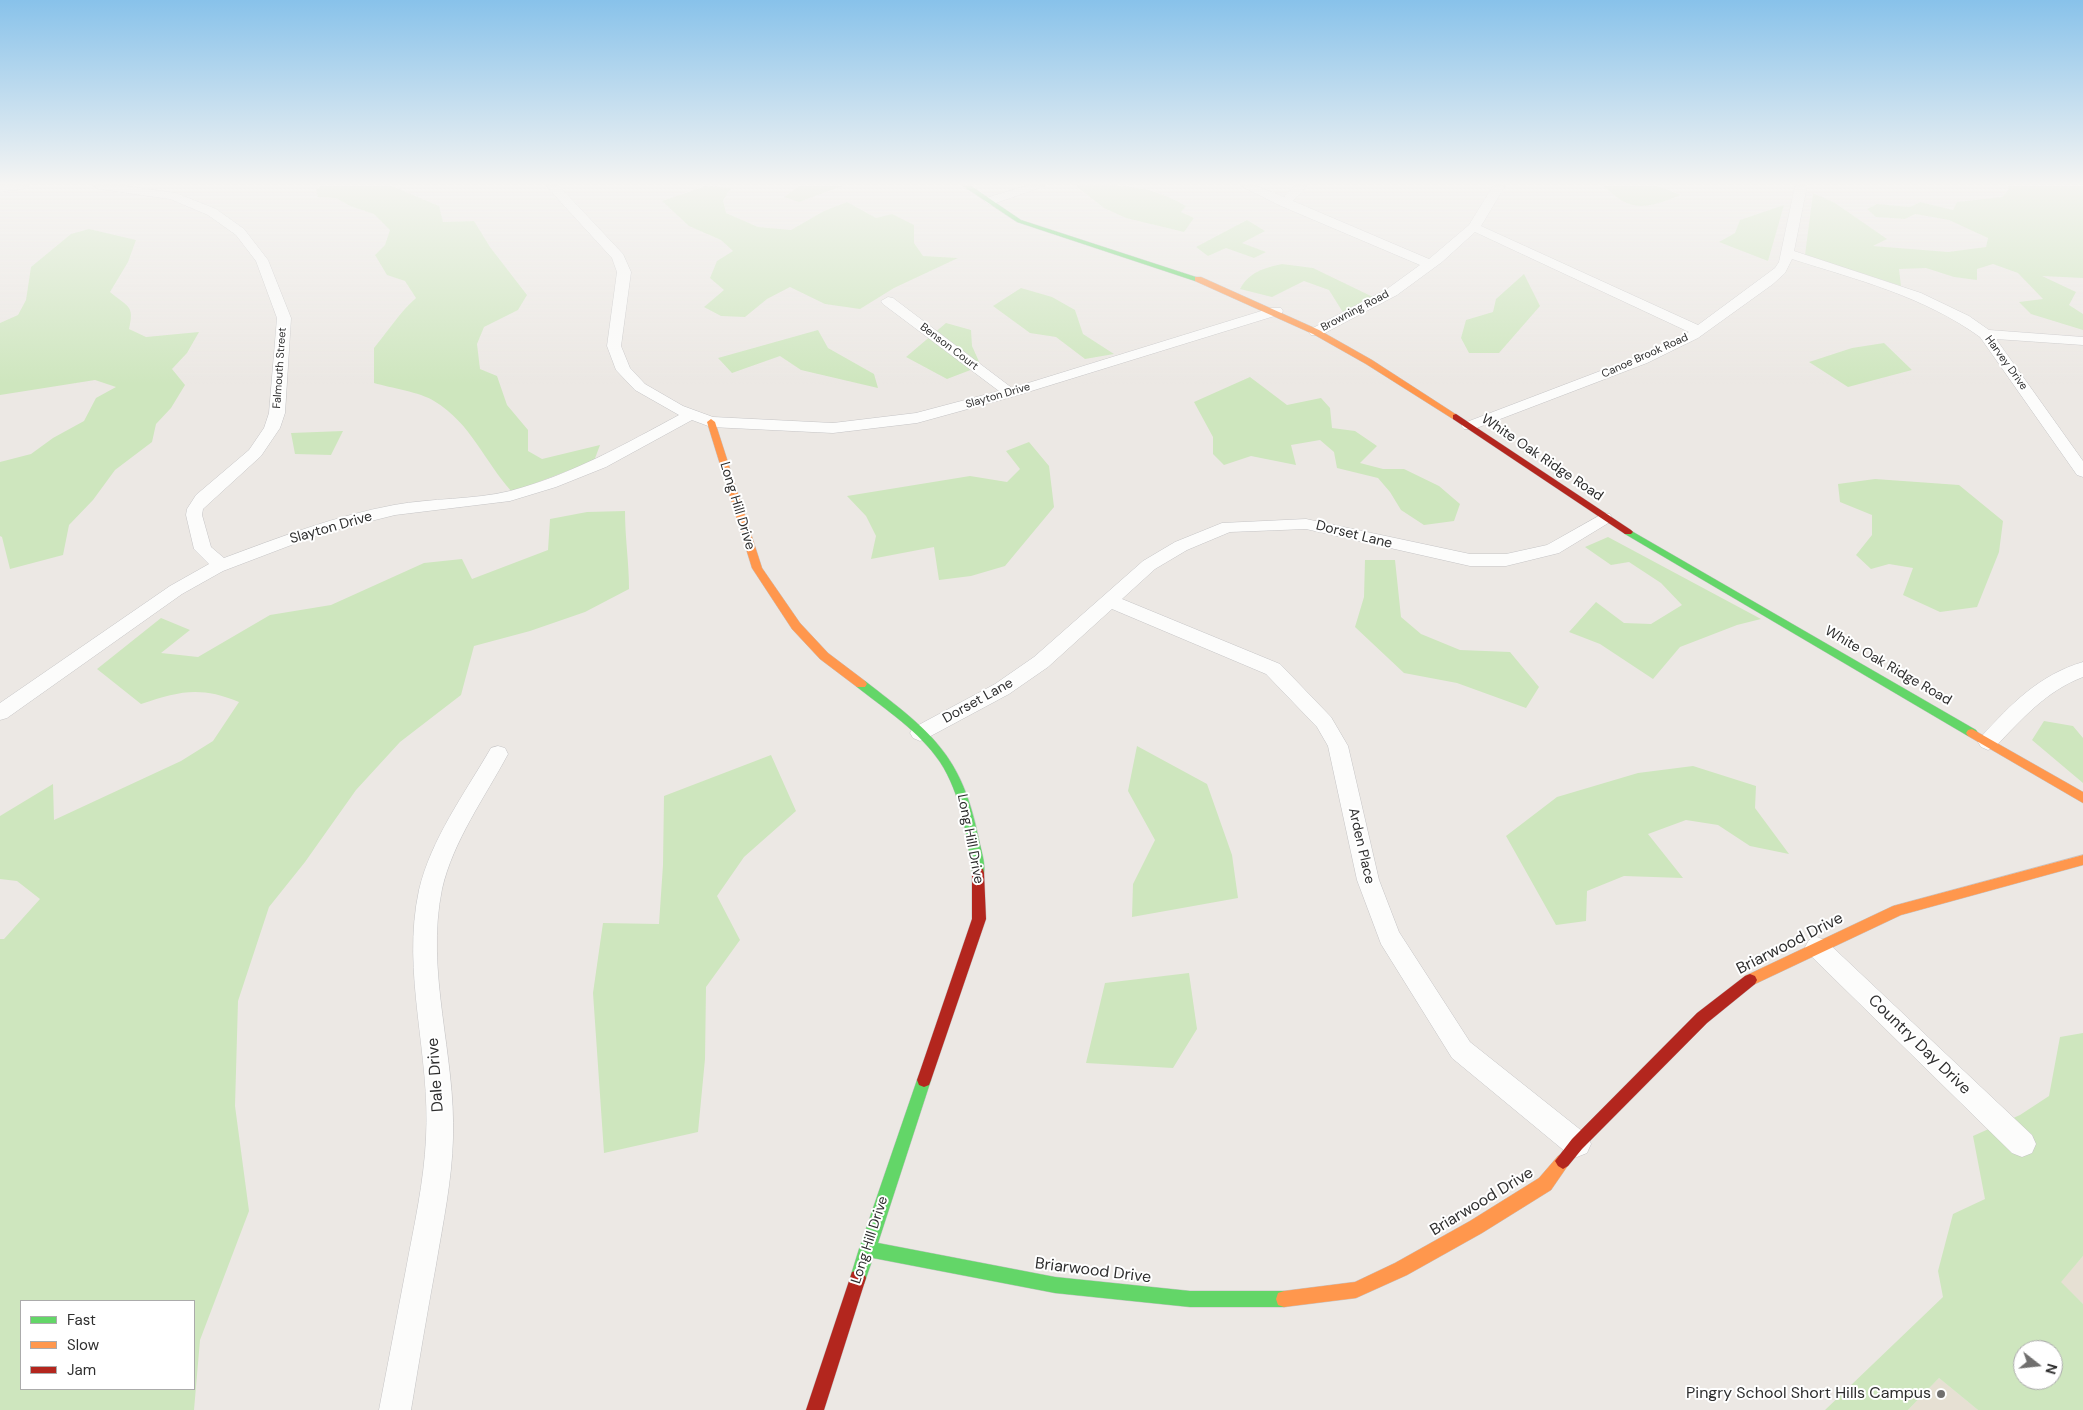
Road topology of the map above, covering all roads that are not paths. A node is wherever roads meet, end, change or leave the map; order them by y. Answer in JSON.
{"nodes":[{"id":1,"x":256,"y":252,"type":"edge"},
{"id":2,"x":613,"y":252,"type":"edge"},
{"id":3,"x":1111,"y":252,"type":"edge"},
{"id":4,"x":1400,"y":252,"type":"edge"},
{"id":5,"x":1444,"y":252,"type":"edge"},
{"id":6,"x":1528,"y":252,"type":"edge"},
{"id":7,"x":1786,"y":253,"type":"joint"},
{"id":8,"x":1429,"y":264,"type":"junction"},
{"id":9,"x":888,"y":301,"type":"dead end"},
{"id":10,"x":1276,"y":311,"type":"junction"},
{"id":11,"x":1699,"y":331,"type":"junction"},
{"id":12,"x":1316,"y":332,"type":"junction"},
{"id":13,"x":1985,"y":334,"type":"junction"},
{"id":14,"x":2083,"y":341,"type":"edge"},
{"id":15,"x":1010,"y":393,"type":"junction"},
{"id":16,"x":692,"y":414,"type":"junction"},
{"id":17,"x":711,"y":422,"type":"junction"},
{"id":18,"x":1470,"y":426,"type":"junction"},
{"id":19,"x":2083,"y":472,"type":"edge"},
{"id":20,"x":1604,"y":518,"type":"junction"},
{"id":21,"x":221,"y":566,"type":"junction"},
{"id":22,"x":1110,"y":601,"type":"junction"},
{"id":23,"x":2083,"y":669,"type":"edge"},
{"id":24,"x":0,"y":713,"type":"edge"},
{"id":25,"x":920,"y":733,"type":"junction"},
{"id":26,"x":1988,"y":742,"type":"junction"},
{"id":27,"x":498,"y":754,"type":"dead end"},
{"id":28,"x":2083,"y":798,"type":"edge"},
{"id":29,"x":2083,"y":860,"type":"edge"},
{"id":30,"x":1817,"y":947,"type":"junction"},
{"id":31,"x":1577,"y":1144,"type":"junction"},
{"id":32,"x":2022,"y":1144,"type":"dead end"},
{"id":33,"x":866,"y":1249,"type":"junction"},
{"id":34,"x":395,"y":1410,"type":"edge"},
{"id":35,"x":815,"y":1410,"type":"edge"}],
"edges":[{"from":1,"to":21,"type":"street","name":"Falmouth Street"},
{"from":2,"to":16,"type":"street"},
{"from":3,"to":10,"type":"street","name":"White Oak Ridge Road"},
{"from":4,"to":8,"type":"street"},
{"from":5,"to":8,"type":"street","name":"Browning Road"},
{"from":6,"to":11,"type":"street"},
{"from":7,"to":11,"type":"street","name":"Canoe Brook Road"},
{"from":7,"to":13,"type":"street","name":"Harvey Drive"},
{"from":8,"to":12,"type":"street","name":"Browning Road"},
{"from":9,"to":15,"type":"street","name":"Benson Court"},
{"from":10,"to":12,"type":"street","name":"White Oak Ridge Road"},
{"from":10,"to":15,"type":"street","name":"Slayton Drive"},
{"from":11,"to":18,"type":"street","name":"Canoe Brook Road"},
{"from":12,"to":18,"type":"street","name":"White Oak Ridge Road"},
{"from":13,"to":14,"type":"street"},
{"from":13,"to":19,"type":"street","name":"Harvey Drive"},
{"from":15,"to":17,"type":"street","name":"Slayton Drive"},
{"from":16,"to":17,"type":"street"},
{"from":16,"to":21,"type":"street","name":"Slayton Drive"},
{"from":17,"to":25,"type":"street","name":"Long Hill Drive"},
{"from":18,"to":20,"type":"street","name":"White Oak Ridge Road"},
{"from":20,"to":22,"type":"street","name":"Dorset Lane"},
{"from":20,"to":26,"type":"street","name":"White Oak Ridge Road"},
{"from":21,"to":24,"type":"street","name":"Slayton Drive"},
{"from":22,"to":25,"type":"street","name":"Dorset Lane"},
{"from":22,"to":31,"type":"street","name":"Arden Place"},
{"from":23,"to":26,"type":"street"},
{"from":25,"to":33,"type":"street","name":"Long Hill Drive"},
{"from":26,"to":28,"type":"street","name":"White Oak Ridge Road"},
{"from":27,"to":34,"type":"street","name":"Dale Drive"},
{"from":29,"to":30,"type":"street","name":"Briarwood Drive"},
{"from":30,"to":31,"type":"street","name":"Briarwood Drive"},
{"from":30,"to":32,"type":"street","name":"Country Day Drive"},
{"from":31,"to":33,"type":"street","name":"Briarwood Drive"},
{"from":33,"to":35,"type":"street","name":"Long Hill Drive"}]}
